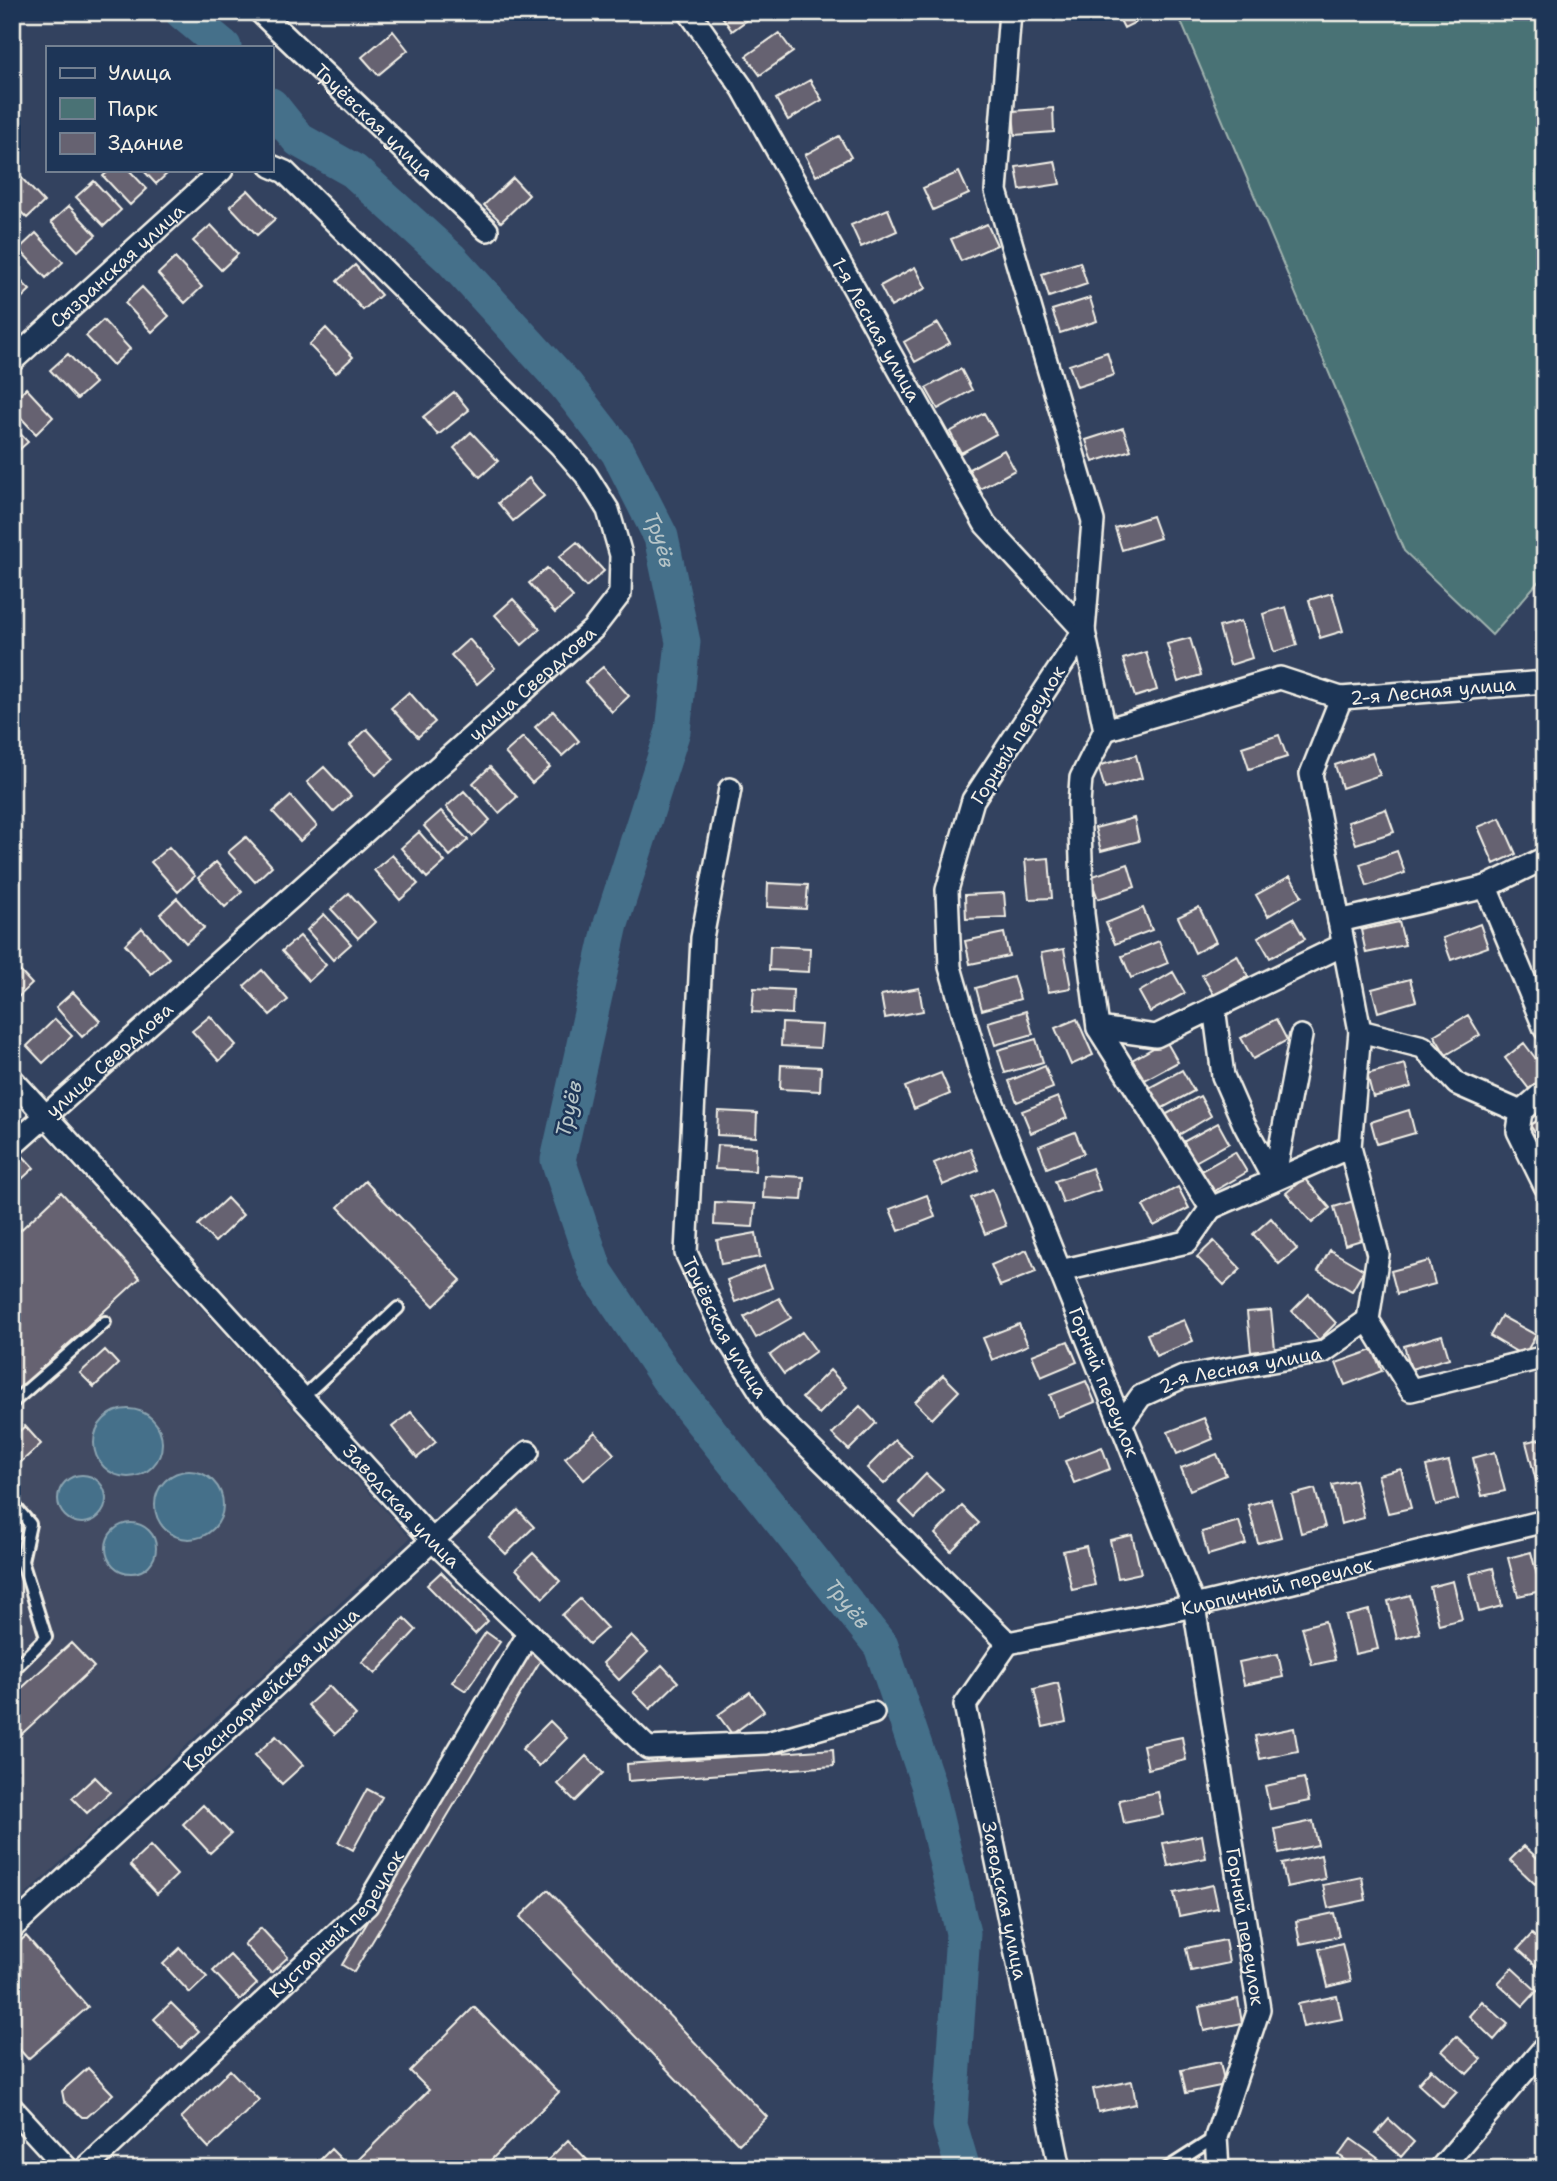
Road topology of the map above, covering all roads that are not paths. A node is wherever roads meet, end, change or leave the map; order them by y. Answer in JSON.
{"nodes":[{"id":1,"x":260,"y":12,"type":"edge"},
{"id":2,"x":689,"y":12,"type":"edge"},
{"id":3,"x":1010,"y":12,"type":"edge"},
{"id":4,"x":273,"y":167,"type":"edge"},
{"id":5,"x":220,"y":172,"type":"edge"},
{"id":6,"x":487,"y":230,"type":"dead end"},
{"id":7,"x":12,"y":360,"type":"edge"},
{"id":8,"x":1084,"y":631,"type":"junction"},
{"id":9,"x":1545,"y":682,"type":"edge"},
{"id":10,"x":1341,"y":698,"type":"junction"},
{"id":11,"x":1105,"y":730,"type":"junction"},
{"id":12,"x":730,"y":789,"type":"dead end"},
{"id":13,"x":1545,"y":858,"type":"edge"},
{"id":14,"x":1486,"y":887,"type":"junction"},
{"id":15,"x":1339,"y":921,"type":"junction"},
{"id":16,"x":1343,"y":945,"type":"junction"},
{"id":17,"x":1214,"y":1007,"type":"junction"},
{"id":18,"x":1098,"y":1028,"type":"junction"},
{"id":19,"x":1545,"y":1029,"type":"edge"},
{"id":20,"x":1360,"y":1031,"type":"junction"},
{"id":21,"x":1301,"y":1036,"type":"dead end"},
{"id":22,"x":12,"y":1079,"type":"edge"},
{"id":23,"x":1545,"y":1091,"type":"edge"},
{"id":24,"x":1521,"y":1112,"type":"junction"},
{"id":25,"x":46,"y":1115,"type":"junction"},
{"id":26,"x":12,"y":1146,"type":"edge"},
{"id":27,"x":1350,"y":1147,"type":"junction"},
{"id":28,"x":1274,"y":1180,"type":"junction"},
{"id":29,"x":1545,"y":1186,"type":"edge"},
{"id":30,"x":1211,"y":1208,"type":"junction"},
{"id":31,"x":1060,"y":1271,"type":"junction"},
{"id":32,"x":398,"y":1308,"type":"dead end"},
{"id":33,"x":1368,"y":1320,"type":"junction"},
{"id":34,"x":105,"y":1322,"type":"dead end"},
{"id":35,"x":1545,"y":1357,"type":"edge"},
{"id":36,"x":303,"y":1397,"type":"junction"},
{"id":37,"x":12,"y":1403,"type":"edge"},
{"id":38,"x":1121,"y":1424,"type":"junction"},
{"id":39,"x":528,"y":1452,"type":"dead end"},
{"id":40,"x":12,"y":1503,"type":"edge"},
{"id":41,"x":1545,"y":1521,"type":"edge"},
{"id":42,"x":432,"y":1540,"type":"junction"},
{"id":43,"x":17,"y":1560,"type":"edge"},
{"id":44,"x":1194,"y":1606,"type":"junction"},
{"id":45,"x":529,"y":1633,"type":"junction"},
{"id":46,"x":1007,"y":1643,"type":"junction"},
{"id":47,"x":12,"y":1671,"type":"edge"},
{"id":48,"x":873,"y":1713,"type":"dead end"},
{"id":49,"x":12,"y":1928,"type":"edge"},
{"id":50,"x":1545,"y":2047,"type":"edge"},
{"id":51,"x":12,"y":2109,"type":"edge"},
{"id":52,"x":1216,"y":2137,"type":"junction"},
{"id":53,"x":68,"y":2169,"type":"edge"},
{"id":54,"x":85,"y":2169,"type":"edge"},
{"id":55,"x":1060,"y":2169,"type":"edge"},
{"id":56,"x":1166,"y":2169,"type":"edge"},
{"id":57,"x":1218,"y":2169,"type":"edge"},
{"id":58,"x":1440,"y":2169,"type":"edge"}],
"edges":[{"from":1,"to":6,"type":"street","name":"Труёвская улица"},
{"from":2,"to":8,"type":"street","name":"1-я Лесная улица"},
{"from":3,"to":8,"type":"street"},
{"from":4,"to":25,"type":"street","name":"улица Свердлова"},
{"from":5,"to":7,"type":"street","name":"Сызранская улица"},
{"from":8,"to":11,"type":"street"},
{"from":8,"to":31,"type":"street","name":"Горный переулок"},
{"from":9,"to":10,"type":"street","name":"2-я Лесная улица"},
{"from":10,"to":11,"type":"street"},
{"from":10,"to":15,"type":"street","name":"2-я Лесная улица"},
{"from":11,"to":18,"type":"street"},
{"from":12,"to":46,"type":"street","name":"Труёвская улица"},
{"from":13,"to":14,"type":"street"},
{"from":14,"to":15,"type":"street"},
{"from":14,"to":19,"type":"street"},
{"from":15,"to":16,"type":"street","name":"2-я Лесная улица"},
{"from":16,"to":17,"type":"street"},
{"from":16,"to":20,"type":"street","name":"2-я Лесная улица"},
{"from":17,"to":18,"type":"street"},
{"from":17,"to":28,"type":"street"},
{"from":18,"to":30,"type":"street"},
{"from":20,"to":24,"type":"street"},
{"from":20,"to":27,"type":"street","name":"2-я Лесная улица"},
{"from":21,"to":28,"type":"street"},
{"from":22,"to":25,"type":"street","name":"Заводская улица"},
{"from":23,"to":24,"type":"street"},
{"from":24,"to":29,"type":"street"},
{"from":25,"to":26,"type":"street","name":"улица Свердлова"},
{"from":25,"to":36,"type":"street","name":"Заводская улица"},
{"from":27,"to":28,"type":"street"},
{"from":27,"to":33,"type":"street","name":"2-я Лесная улица"},
{"from":28,"to":30,"type":"street"},
{"from":30,"to":31,"type":"street"},
{"from":31,"to":38,"type":"street","name":"Горный переулок"},
{"from":32,"to":36,"type":"lane"},
{"from":33,"to":35,"type":"street"},
{"from":33,"to":38,"type":"street","name":"2-я Лесная улица"},
{"from":34,"to":37,"type":"lane"},
{"from":36,"to":42,"type":"street","name":"Заводская улица"},
{"from":38,"to":44,"type":"street","name":"Горный переулок"},
{"from":39,"to":42,"type":"street","name":"Красноармейская улица"},
{"from":40,"to":43,"type":"lane"},
{"from":41,"to":44,"type":"street","name":"Кирпичный переулок"},
{"from":42,"to":45,"type":"street","name":"Заводская улица"},
{"from":42,"to":49,"type":"street","name":"Красноармейская улица"},
{"from":43,"to":47,"type":"lane"},
{"from":44,"to":46,"type":"street","name":"Кирпичный переулок"},
{"from":44,"to":52,"type":"street","name":"Горный переулок"},
{"from":45,"to":48,"type":"street","name":"Заводская улица"},
{"from":45,"to":54,"type":"street","name":"Кустарный переулок"},
{"from":46,"to":55,"type":"street","name":"Заводская улица"},
{"from":50,"to":58,"type":"street"},
{"from":51,"to":53,"type":"street"},
{"from":52,"to":56,"type":"lane"},
{"from":52,"to":57,"type":"street","name":"Горный переулок"}]}
